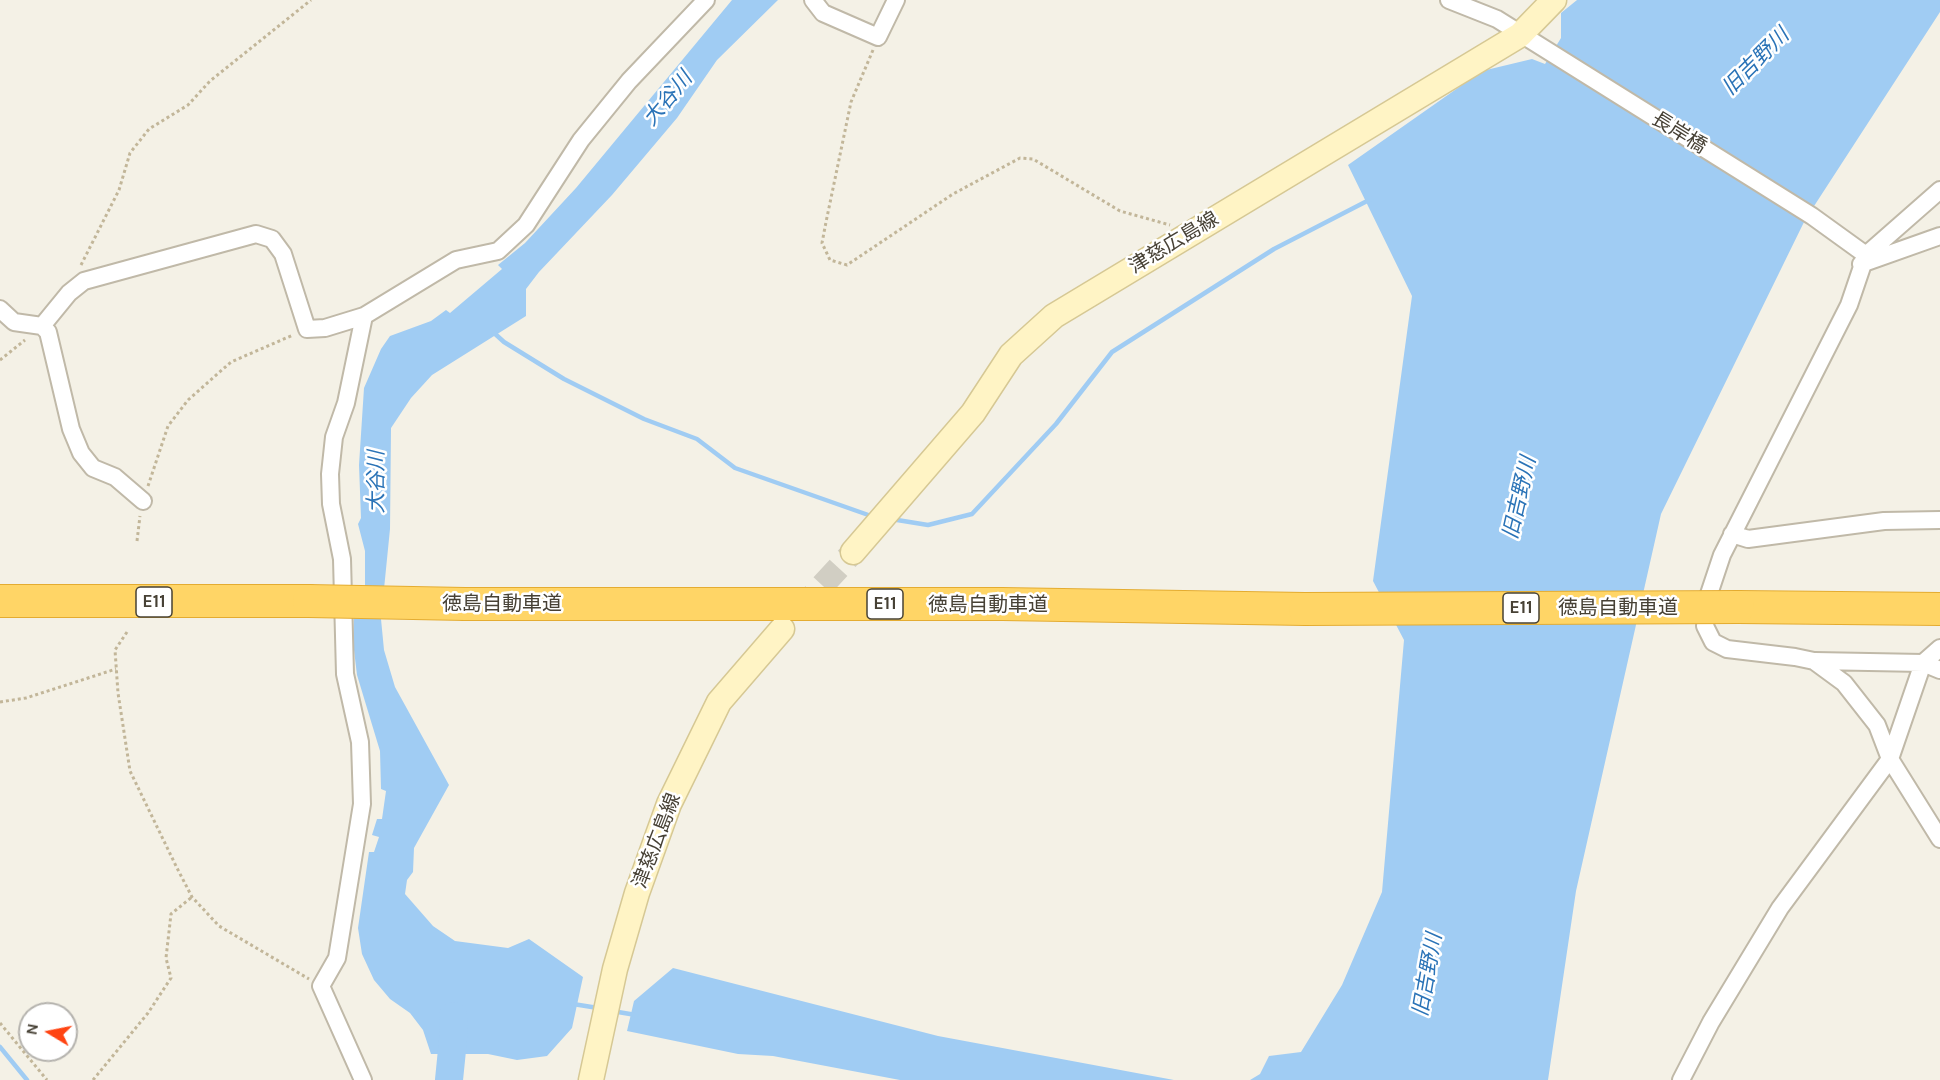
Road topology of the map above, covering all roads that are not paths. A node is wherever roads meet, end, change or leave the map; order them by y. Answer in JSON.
{"nodes":[{"id":1,"x":706,"y":0,"type":"edge"},
{"id":2,"x":813,"y":0,"type":"edge"},
{"id":3,"x":896,"y":0,"type":"edge"},
{"id":4,"x":1449,"y":0,"type":"edge"},
{"id":5,"x":1554,"y":0,"type":"edge"},
{"id":6,"x":1520,"y":35,"type":"junction"},
{"id":7,"x":1940,"y":190,"type":"edge"},
{"id":8,"x":1940,"y":236,"type":"edge"},
{"id":9,"x":1864,"y":259,"type":"junction"},
{"id":10,"x":0,"y":309,"type":"edge"},
{"id":11,"x":364,"y":316,"type":"junction"},
{"id":12,"x":42,"y":326,"type":"junction"},
{"id":13,"x":143,"y":501,"type":"road end"},
{"id":14,"x":1940,"y":520,"type":"edge"},
{"id":15,"x":1732,"y":534,"type":"junction"},
{"id":16,"x":853,"y":552,"type":"tunnel mouth"},
{"id":17,"x":1940,"y":597,"type":"edge"},
{"id":18,"x":0,"y":601,"type":"edge"},
{"id":19,"x":1752,"y":607,"type":"junction"},
{"id":20,"x":1940,"y":609,"type":"edge"},
{"id":21,"x":782,"y":629,"type":"tunnel mouth"},
{"id":22,"x":1940,"y":648,"type":"edge"},
{"id":23,"x":1814,"y":661,"type":"junction"},
{"id":24,"x":1923,"y":663,"type":"junction"},
{"id":25,"x":1940,"y":670,"type":"edge"},
{"id":26,"x":1890,"y":759,"type":"junction"},
{"id":27,"x":1940,"y":839,"type":"edge"},
{"id":28,"x":363,"y":1080,"type":"edge"},
{"id":29,"x":591,"y":1080,"type":"edge"},
{"id":30,"x":1681,"y":1080,"type":"edge"}],
"edges":[{"from":1,"to":11,"type":"street"},
{"from":2,"to":3,"type":"street"},
{"from":4,"to":6,"type":"street","name":"長岸橋"},
{"from":5,"to":6,"type":"main road","name":"津慈広島線"},
{"from":6,"to":9,"type":"street","name":"長岸橋"},
{"from":6,"to":16,"type":"main road","name":"津慈広島線"},
{"from":7,"to":9,"type":"street"},
{"from":8,"to":9,"type":"street"},
{"from":9,"to":15,"type":"street"},
{"from":10,"to":12,"type":"street"},
{"from":11,"to":12,"type":"street"},
{"from":11,"to":28,"type":"street"},
{"from":12,"to":13,"type":"street"},
{"from":14,"to":15,"type":"street"},
{"from":15,"to":23,"type":"street"},
{"from":17,"to":19,"type":"highway"},
{"from":18,"to":19,"type":"highway","name":"徳島自動車道","number":"E11","bridge":true},
{"from":19,"to":20,"type":"highway","name":"徳島自動車道","number":"E11"},
{"from":21,"to":29,"type":"main road","name":"津慈広島線"},
{"from":22,"to":24,"type":"street"},
{"from":23,"to":24,"type":"street"},
{"from":23,"to":26,"type":"street"},
{"from":24,"to":25,"type":"street"},
{"from":24,"to":26,"type":"street"},
{"from":26,"to":27,"type":"street"},
{"from":26,"to":30,"type":"street"}]}
